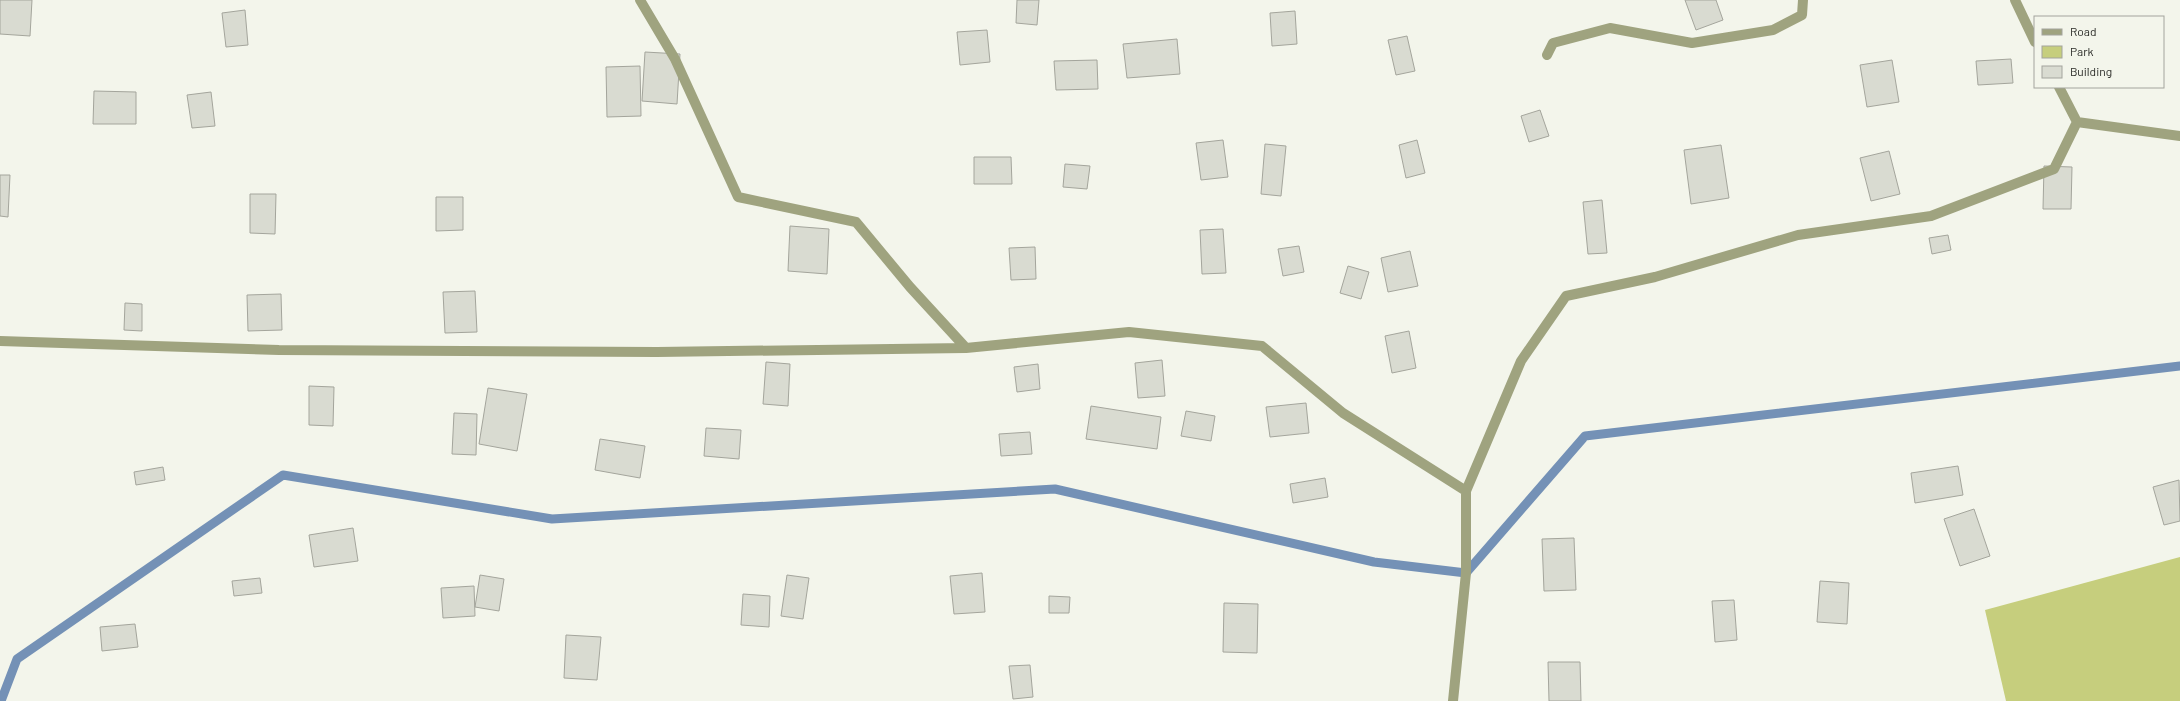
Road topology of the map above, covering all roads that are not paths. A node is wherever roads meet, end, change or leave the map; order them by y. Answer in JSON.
{"nodes":[{"id":1,"x":640,"y":0,"type":"edge"},
{"id":2,"x":1803,"y":0,"type":"edge"},
{"id":3,"x":2016,"y":0,"type":"edge"},
{"id":4,"x":2034,"y":40,"type":"edge"},
{"id":5,"x":1548,"y":55,"type":"dead end"},
{"id":6,"x":2060,"y":88,"type":"edge"},
{"id":7,"x":2077,"y":122,"type":"junction"},
{"id":8,"x":2180,"y":136,"type":"edge"},
{"id":9,"x":0,"y":342,"type":"edge"},
{"id":10,"x":966,"y":348,"type":"junction"},
{"id":11,"x":1466,"y":492,"type":"junction"},
{"id":12,"x":1453,"y":701,"type":"edge"}],
"edges":[{"from":1,"to":10,"type":"street"},
{"from":2,"to":5,"type":"street"},
{"from":3,"to":4,"type":"street"},
{"from":6,"to":7,"type":"street"},
{"from":7,"to":8,"type":"street"},
{"from":7,"to":11,"type":"street"},
{"from":9,"to":10,"type":"street"},
{"from":10,"to":11,"type":"street"},
{"from":11,"to":12,"type":"street"}]}
